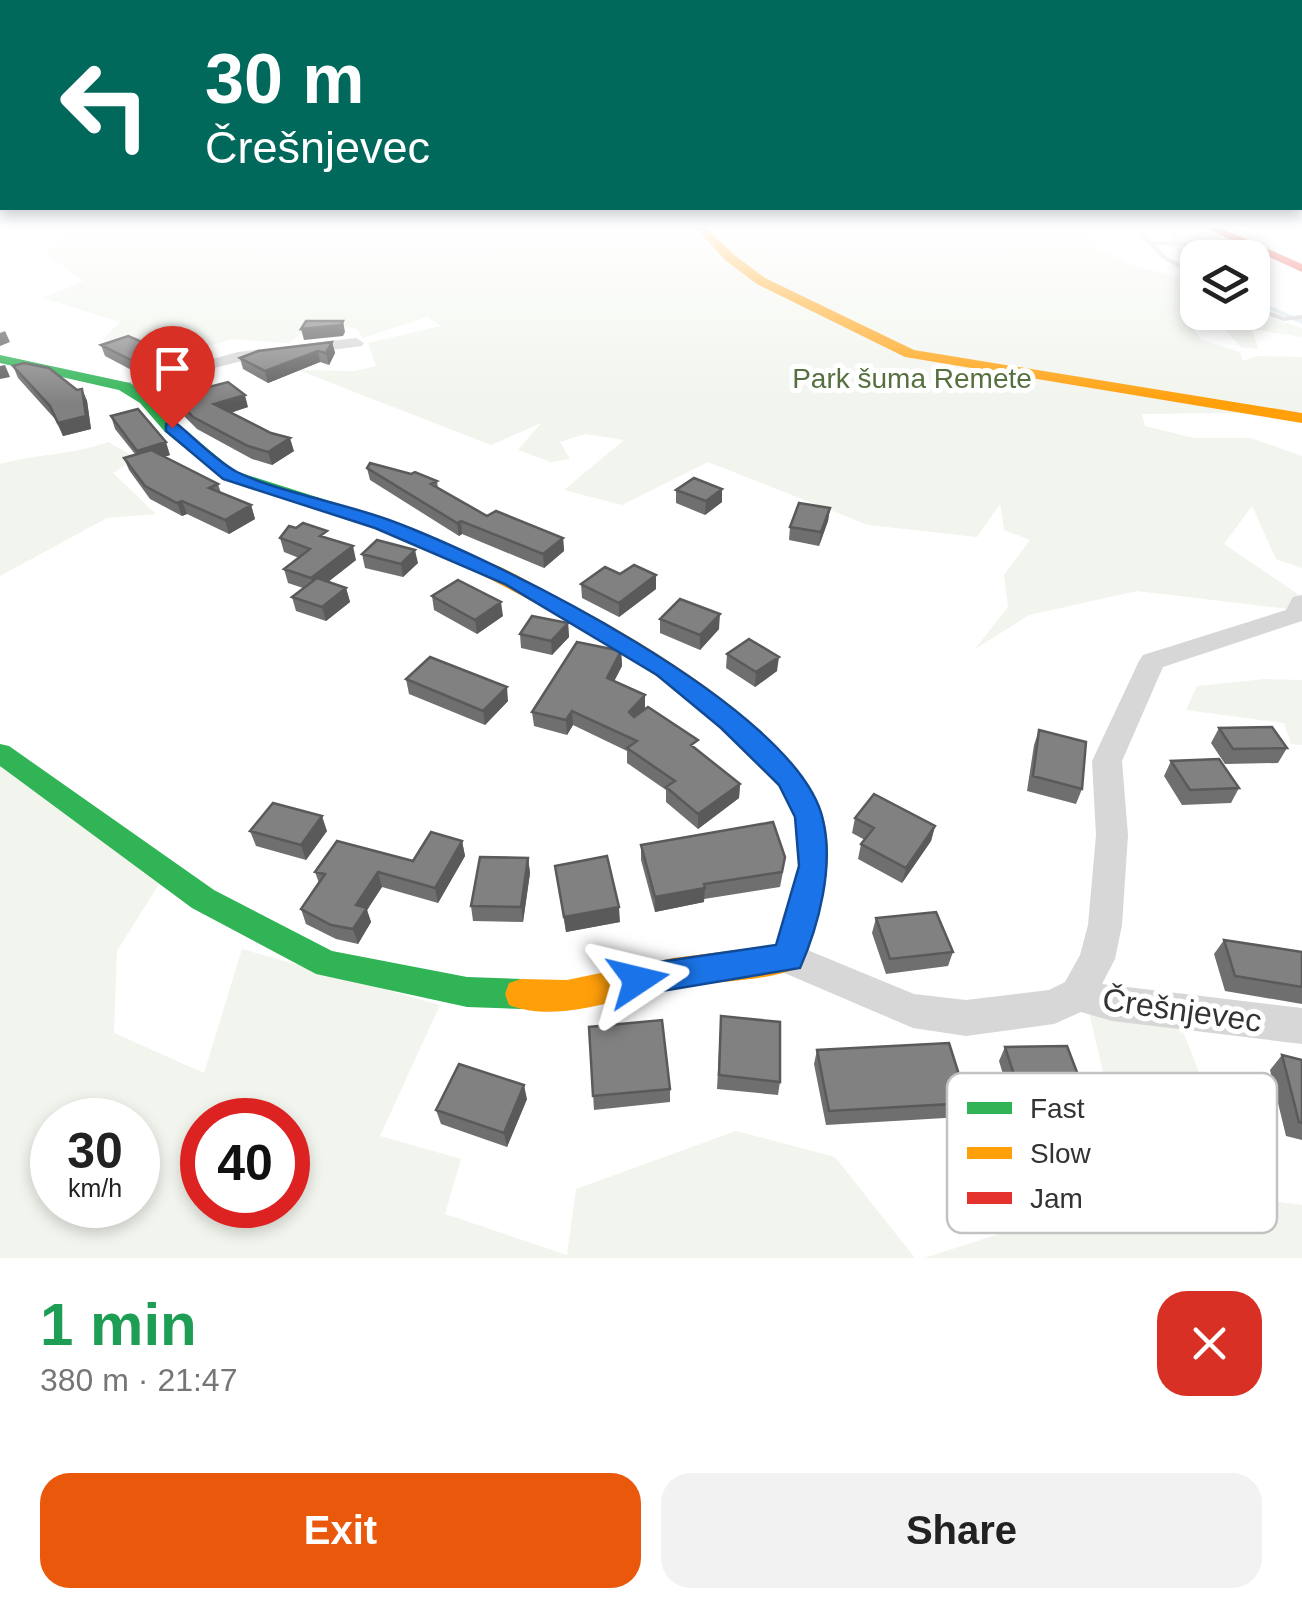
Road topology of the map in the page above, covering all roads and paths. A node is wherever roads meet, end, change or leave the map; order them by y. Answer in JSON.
{"nodes":[{"id":1,"x":773,"y":287,"type":"edge"},
{"id":2,"x":1270,"y":312,"type":"edge"},
{"id":3,"x":1300,"y":317,"type":"edge"},
{"id":4,"x":356,"y":342,"type":"dead end"},
{"id":5,"x":0,"y":359,"type":"edge"},
{"id":6,"x":124,"y":386,"type":"junction"},
{"id":7,"x":1302,"y":418,"type":"edge"},
{"id":8,"x":1302,"y":602,"type":"edge"},
{"id":9,"x":0,"y":753,"type":"edge"},
{"id":10,"x":788,"y":958,"type":"junction"},
{"id":11,"x":1078,"y":994,"type":"junction"},
{"id":12,"x":1302,"y":1026,"type":"edge"}],
"edges":[{"from":1,"to":7,"type":"street"},
{"from":2,"to":3,"type":"lane"},
{"from":4,"to":6,"type":"street"},
{"from":5,"to":6,"type":"street"},
{"from":6,"to":10,"type":"street"},
{"from":8,"to":11,"type":"street"},
{"from":9,"to":10,"type":"street"},
{"from":10,"to":11,"type":"street","name":"Črešnjevec"},
{"from":11,"to":12,"type":"street","name":"Črešnjevec"}]}
